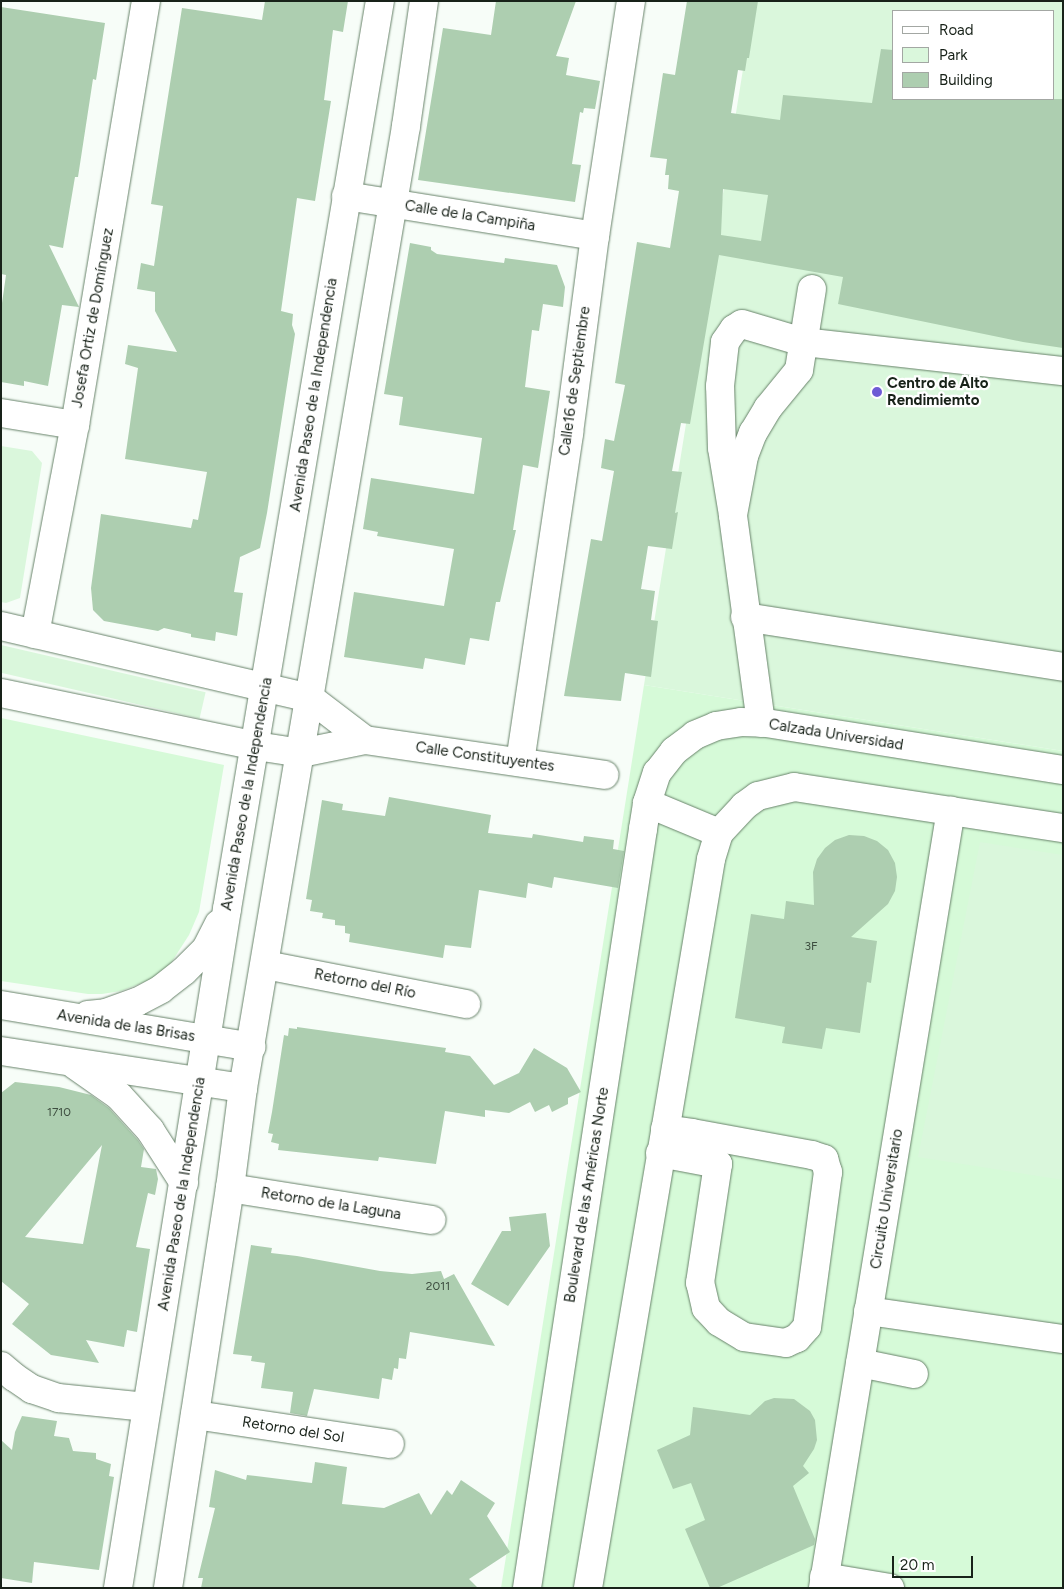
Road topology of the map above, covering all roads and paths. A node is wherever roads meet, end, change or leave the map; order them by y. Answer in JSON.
{"nodes":[{"id":1,"x":146,"y":1,"type":"edge"},
{"id":2,"x":380,"y":1,"type":"edge"},
{"id":3,"x":424,"y":1,"type":"edge"},
{"id":4,"x":632,"y":1,"type":"edge"},
{"id":5,"x":346,"y":196,"type":"junction"},
{"id":6,"x":392,"y":203,"type":"junction"},
{"id":7,"x":595,"y":236,"type":"junction"},
{"id":8,"x":812,"y":289,"type":"dead end"},
{"id":9,"x":803,"y":342,"type":"junction"},
{"id":10,"x":1063,"y":372,"type":"edge"},
{"id":11,"x":1,"y":413,"type":"edge"},
{"id":12,"x":75,"y":425,"type":"junction"},
{"id":13,"x":733,"y":515,"type":"junction"},
{"id":14,"x":745,"y":617,"type":"junction"},
{"id":15,"x":1,"y":626,"type":"edge"},
{"id":16,"x":35,"y":634,"type":"junction"},
{"id":17,"x":1063,"y":667,"type":"edge"},
{"id":18,"x":266,"y":688,"type":"junction"},
{"id":19,"x":1,"y":693,"type":"edge"},
{"id":20,"x":310,"y":698,"type":"junction"},
{"id":21,"x":761,"y":723,"type":"junction"},
{"id":22,"x":365,"y":740,"type":"junction"},
{"id":23,"x":256,"y":746,"type":"junction"},
{"id":24,"x":301,"y":753,"type":"junction"},
{"id":25,"x":520,"y":762,"type":"junction"},
{"id":26,"x":1063,"y":770,"type":"edge"},
{"id":27,"x":604,"y":775,"type":"dead end"},
{"id":28,"x":647,"y":803,"type":"junction"},
{"id":29,"x":951,"y":810,"type":"junction"},
{"id":30,"x":1063,"y":828,"type":"edge"},
{"id":31,"x":719,"y":833,"type":"junction"},
{"id":32,"x":227,"y":910,"type":"junction"},
{"id":33,"x":265,"y":965,"type":"junction"},
{"id":34,"x":466,"y":1004,"type":"dead end"},
{"id":35,"x":1,"y":1005,"type":"edge"},
{"id":36,"x":72,"y":1017,"type":"junction"},
{"id":37,"x":206,"y":1039,"type":"junction"},
{"id":38,"x":251,"y":1047,"type":"junction"},
{"id":39,"x":1,"y":1051,"type":"edge"},
{"id":40,"x":69,"y":1062,"type":"junction"},
{"id":41,"x":200,"y":1080,"type":"junction"},
{"id":42,"x":243,"y":1088,"type":"junction"},
{"id":43,"x":692,"y":1133,"type":"junction"},
{"id":44,"x":662,"y":1141,"type":"junction"},
{"id":45,"x":718,"y":1164,"type":"junction"},
{"id":46,"x":184,"y":1183,"type":"junction"},
{"id":47,"x":230,"y":1188,"type":"junction"},
{"id":48,"x":431,"y":1220,"type":"dead end"},
{"id":49,"x":868,"y":1311,"type":"junction"},
{"id":50,"x":1063,"y":1339,"type":"edge"},
{"id":51,"x":860,"y":1363,"type":"junction"},
{"id":52,"x":1,"y":1366,"type":"edge"},
{"id":53,"x":914,"y":1374,"type":"dead end"},
{"id":54,"x":147,"y":1407,"type":"junction"},
{"id":55,"x":195,"y":1415,"type":"junction"},
{"id":56,"x":390,"y":1444,"type":"dead end"},
{"id":57,"x":824,"y":1582,"type":"edge"},
{"id":58,"x":118,"y":1588,"type":"edge"},
{"id":59,"x":168,"y":1588,"type":"edge"},
{"id":60,"x":527,"y":1588,"type":"edge"},
{"id":61,"x":588,"y":1588,"type":"edge"},
{"id":62,"x":890,"y":1588,"type":"edge"}],
"edges":[{"from":1,"to":12,"type":"street","name":"Josefa Ortiz de Domínguez"},
{"from":2,"to":5,"type":"street","name":"Avenida Paseo de la Independencia"},
{"from":3,"to":6,"type":"street"},
{"from":4,"to":7,"type":"street","name":"Calle16 de Septiembre"},
{"from":5,"to":6,"type":"street","name":"Calle de la Campiña"},
{"from":5,"to":18,"type":"street","name":"Avenida Paseo de la Independencia"},
{"from":6,"to":7,"type":"street","name":"Calle de la Campiña"},
{"from":6,"to":20,"type":"street"},
{"from":7,"to":25,"type":"street","name":"Calle16 de Septiembre"},
{"from":8,"to":9,"type":"street"},
{"from":9,"to":10,"type":"street"},
{"from":9,"to":13,"type":"street"},
{"from":9,"to":13,"type":"street"},
{"from":11,"to":12,"type":"street"},
{"from":12,"to":16,"type":"street","name":"Josefa Ortiz de Domínguez"},
{"from":13,"to":14,"type":"street"},
{"from":14,"to":17,"type":"street"},
{"from":14,"to":21,"type":"street"},
{"from":15,"to":16,"type":"street"},
{"from":16,"to":18,"type":"street"},
{"from":18,"to":20,"type":"street"},
{"from":18,"to":23,"type":"street","name":"Avenida Paseo de la Independencia"},
{"from":19,"to":23,"type":"street"},
{"from":20,"to":22,"type":"street","name":"Calle Constituyentes"},
{"from":20,"to":24,"type":"street"},
{"from":21,"to":26,"type":"street","name":"Calzada Universidad"},
{"from":21,"to":28,"type":"street","name":"Calzada Universidad"},
{"from":22,"to":24,"type":"street","name":"Calle Constituyentes"},
{"from":22,"to":25,"type":"street","name":"Calle Constituyentes"},
{"from":23,"to":24,"type":"street"},
{"from":23,"to":32,"type":"street","name":"Avenida Paseo de la Independencia"},
{"from":24,"to":33,"type":"street"},
{"from":25,"to":27,"type":"street","name":"Calle Constituyentes"},
{"from":28,"to":31,"type":"street"},
{"from":28,"to":60,"type":"street","name":"Boulevard de las Américas Norte"},
{"from":29,"to":30,"type":"street"},
{"from":29,"to":31,"type":"street"},
{"from":29,"to":49,"type":"street","name":"Circuito Universitario"},
{"from":31,"to":44,"type":"street"},
{"from":32,"to":36,"type":"street"},
{"from":32,"to":37,"type":"street","name":"Avenida Paseo de la Independencia"},
{"from":33,"to":34,"type":"street","name":"Retorno del Río"},
{"from":33,"to":38,"type":"street"},
{"from":35,"to":36,"type":"street","name":"Avenida de las Brisas"},
{"from":36,"to":37,"type":"street","name":"Avenida de las Brisas"},
{"from":37,"to":38,"type":"street","name":"Avenida de las Brisas"},
{"from":37,"to":41,"type":"street","name":"Avenida Paseo de la Independencia"},
{"from":38,"to":42,"type":"street"},
{"from":39,"to":40,"type":"street"},
{"from":40,"to":41,"type":"street"},
{"from":40,"to":46,"type":"street"},
{"from":41,"to":42,"type":"street"},
{"from":41,"to":46,"type":"street","name":"Avenida Paseo de la Independencia"},
{"from":42,"to":47,"type":"street"},
{"from":43,"to":44,"type":"street"},
{"from":43,"to":45,"type":"street"},
{"from":43,"to":45,"type":"street"},
{"from":44,"to":45,"type":"street"},
{"from":44,"to":61,"type":"street"},
{"from":46,"to":54,"type":"street","name":"Avenida Paseo de la Independencia"},
{"from":47,"to":48,"type":"street","name":"Retorno de la Laguna"},
{"from":47,"to":55,"type":"street"},
{"from":49,"to":50,"type":"street"},
{"from":49,"to":51,"type":"street","name":"Circuito Universitario"},
{"from":51,"to":53,"type":"street"},
{"from":51,"to":57,"type":"street","name":"Circuito Universitario"},
{"from":52,"to":54,"type":"street"},
{"from":54,"to":58,"type":"street","name":"Avenida Paseo de la Independencia"},
{"from":55,"to":56,"type":"street","name":"Retorno del Sol"},
{"from":55,"to":59,"type":"street"},
{"from":57,"to":62,"type":"street"}]}
